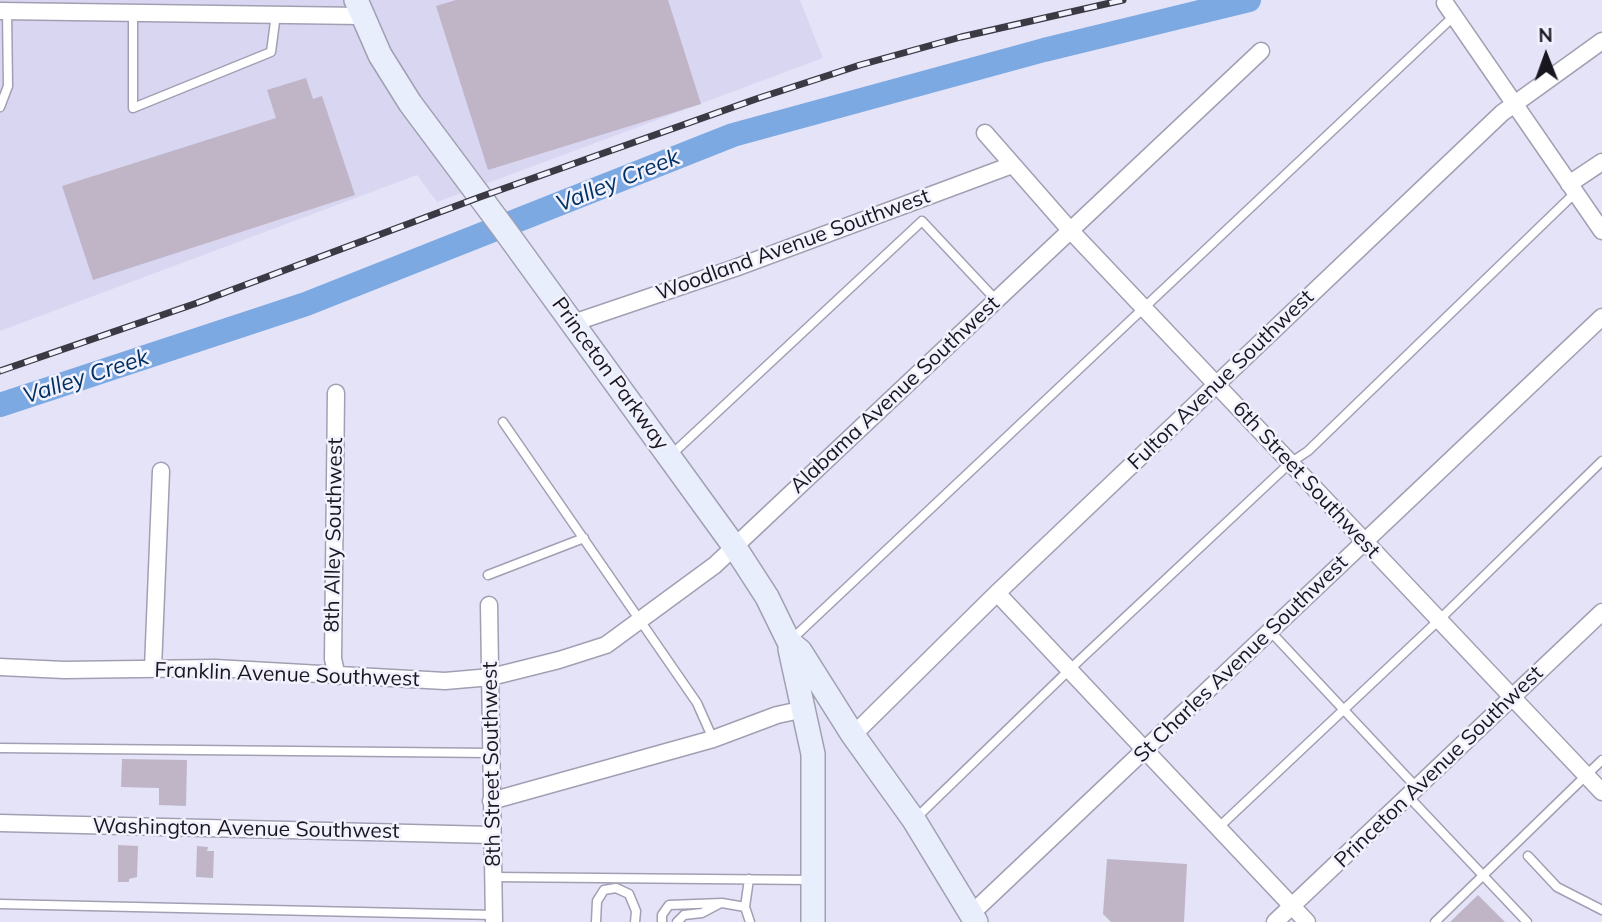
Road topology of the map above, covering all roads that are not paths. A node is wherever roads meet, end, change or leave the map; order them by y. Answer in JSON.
{"nodes":[{"id":1,"x":4,"y":7,"type":"edge"},
{"id":2,"x":358,"y":8,"type":"edge"},
{"id":3,"x":1450,"y":9,"type":"joint"},
{"id":4,"x":133,"y":12,"type":"junction"},
{"id":5,"x":276,"y":14,"type":"junction"},
{"id":6,"x":1602,"y":41,"type":"edge"},
{"id":7,"x":1261,"y":51,"type":"dead end"},
{"id":8,"x":1514,"y":104,"type":"junction"},
{"id":9,"x":0,"y":107,"type":"edge"},
{"id":10,"x":985,"y":134,"type":"dead end"},
{"id":11,"x":1602,"y":162,"type":"edge"},
{"id":12,"x":1012,"y":165,"type":"junction"},
{"id":13,"x":1572,"y":188,"type":"junction"},
{"id":14,"x":1070,"y":230,"type":"junction"},
{"id":15,"x":1602,"y":231,"type":"edge"},
{"id":16,"x":996,"y":300,"type":"junction"},
{"id":17,"x":1144,"y":307,"type":"junction"},
{"id":18,"x":1602,"y":317,"type":"edge"},
{"id":19,"x":573,"y":323,"type":"junction"},
{"id":20,"x":1217,"y":385,"type":"junction"},
{"id":21,"x":336,"y":393,"type":"dead end"},
{"id":22,"x":503,"y":422,"type":"dead end"},
{"id":23,"x":670,"y":456,"type":"junction"},
{"id":24,"x":1602,"y":461,"type":"edge"},
{"id":25,"x":1290,"y":463,"type":"junction"},
{"id":26,"x":161,"y":471,"type":"dead end"},
{"id":27,"x":584,"y":538,"type":"junction"},
{"id":28,"x":1364,"y":541,"type":"junction"},
{"id":29,"x":734,"y":547,"type":"junction"},
{"id":30,"x":488,"y":575,"type":"dead end"},
{"id":31,"x":997,"y":593,"type":"junction"},
{"id":32,"x":489,"y":605,"type":"dead end"},
{"id":33,"x":1602,"y":612,"type":"edge"},
{"id":34,"x":639,"y":620,"type":"junction"},
{"id":35,"x":1440,"y":620,"type":"junction"},
{"id":36,"x":1270,"y":631,"type":"junction"},
{"id":37,"x":789,"y":642,"type":"junction"},
{"id":38,"x":0,"y":667,"type":"edge"},
{"id":39,"x":153,"y":668,"type":"junction"},
{"id":40,"x":1069,"y":670,"type":"junction"},
{"id":41,"x":337,"y":676,"type":"junction"},
{"id":42,"x":491,"y":677,"type":"junction"},
{"id":43,"x":1512,"y":697,"type":"junction"},
{"id":44,"x":805,"y":709,"type":"junction"},
{"id":45,"x":1344,"y":710,"type":"junction"},
{"id":46,"x":853,"y":735,"type":"junction"},
{"id":47,"x":713,"y":738,"type":"junction"},
{"id":48,"x":0,"y":748,"type":"edge"},
{"id":49,"x":1144,"y":751,"type":"junction"},
{"id":50,"x":491,"y":753,"type":"junction"},
{"id":51,"x":1602,"y":760,"type":"edge"},
{"id":52,"x":1586,"y":775,"type":"junction"},
{"id":53,"x":1412,"y":792,"type":"junction"},
{"id":54,"x":1602,"y":792,"type":"edge"},
{"id":55,"x":491,"y":801,"type":"junction"},
{"id":56,"x":914,"y":820,"type":"junction"},
{"id":57,"x":0,"y":823,"type":"edge"},
{"id":58,"x":1218,"y":828,"type":"junction"},
{"id":59,"x":492,"y":835,"type":"junction"},
{"id":60,"x":1528,"y":856,"type":"dead end"},
{"id":61,"x":1483,"y":875,"type":"junction"},
{"id":62,"x":493,"y":877,"type":"junction"},
{"id":63,"x":749,"y":879,"type":"junction"},
{"id":64,"x":813,"y":880,"type":"junction"},
{"id":65,"x":722,"y":903,"type":"junction"},
{"id":66,"x":0,"y":904,"type":"edge"},
{"id":67,"x":745,"y":907,"type":"junction"},
{"id":68,"x":1292,"y":907,"type":"junction"},
{"id":69,"x":1602,"y":910,"type":"edge"},
{"id":70,"x":684,"y":915,"type":"junction"},
{"id":71,"x":494,"y":918,"type":"edge"},
{"id":72,"x":974,"y":918,"type":"edge"},
{"id":73,"x":596,"y":922,"type":"edge"},
{"id":74,"x":635,"y":922,"type":"edge"},
{"id":75,"x":662,"y":922,"type":"edge"},
{"id":76,"x":671,"y":922,"type":"edge"},
{"id":77,"x":677,"y":922,"type":"edge"},
{"id":78,"x":750,"y":922,"type":"edge"},
{"id":79,"x":813,"y":922,"type":"edge"},
{"id":80,"x":1275,"y":922,"type":"edge"},
{"id":81,"x":1307,"y":922,"type":"edge"},
{"id":82,"x":1435,"y":922,"type":"edge"},
{"id":83,"x":1527,"y":922,"type":"edge"}],
"edges":[{"from":1,"to":4,"type":"street"},
{"from":1,"to":9,"type":"lane"},
{"from":2,"to":5,"type":"street"},
{"from":2,"to":19,"type":"main road","name":"Princeton Parkway"},
{"from":3,"to":8,"type":"street"},
{"from":3,"to":17,"type":"lane"},
{"from":4,"to":5,"type":"street"},
{"from":4,"to":5,"type":"lane"},
{"from":6,"to":8,"type":"street","name":"Fulton Avenue Southwest"},
{"from":7,"to":14,"type":"street","name":"Alabama Avenue Southwest"},
{"from":8,"to":13,"type":"street"},
{"from":8,"to":20,"type":"street","name":"Fulton Avenue Southwest"},
{"from":10,"to":12,"type":"street","name":"6th Street Southwest"},
{"from":11,"to":13,"type":"street"},
{"from":12,"to":14,"type":"street","name":"6th Street Southwest"},
{"from":12,"to":19,"type":"street","name":"Woodland Avenue Southwest"},
{"from":13,"to":15,"type":"street"},
{"from":13,"to":25,"type":"lane"},
{"from":14,"to":16,"type":"street","name":"Alabama Avenue Southwest"},
{"from":14,"to":17,"type":"street","name":"6th Street Southwest"},
{"from":16,"to":23,"type":"lane"},
{"from":16,"to":29,"type":"street","name":"Alabama Avenue Southwest"},
{"from":17,"to":20,"type":"street","name":"6th Street Southwest"},
{"from":17,"to":37,"type":"lane"},
{"from":18,"to":28,"type":"street","name":"St Charles Avenue Southwest"},
{"from":19,"to":23,"type":"main road","name":"Princeton Parkway"},
{"from":20,"to":25,"type":"street","name":"6th Street Southwest"},
{"from":20,"to":31,"type":"street","name":"Fulton Avenue Southwest"},
{"from":21,"to":41,"type":"street","name":"8th Alley Southwest"},
{"from":22,"to":27,"type":"lane"},
{"from":23,"to":29,"type":"main road","name":"Princeton Parkway"},
{"from":24,"to":35,"type":"lane"},
{"from":25,"to":28,"type":"street","name":"6th Street Southwest"},
{"from":25,"to":40,"type":"lane"},
{"from":26,"to":39,"type":"street"},
{"from":27,"to":30,"type":"lane"},
{"from":27,"to":34,"type":"lane"},
{"from":28,"to":35,"type":"street","name":"6th Street Southwest"},
{"from":28,"to":36,"type":"street","name":"St Charles Avenue Southwest"},
{"from":29,"to":34,"type":"street","name":"Alabama Avenue Southwest"},
{"from":29,"to":37,"type":"main road","name":"Princeton Parkway"},
{"from":31,"to":40,"type":"street"},
{"from":31,"to":46,"type":"street","name":"Fulton Avenue Southwest"},
{"from":32,"to":42,"type":"street","name":"8th Street Southwest"},
{"from":33,"to":43,"type":"street","name":"Princeton Avenue Southwest"},
{"from":34,"to":42,"type":"street","name":"Alabama Avenue Southwest"},
{"from":34,"to":47,"type":"lane"},
{"from":35,"to":43,"type":"street","name":"6th Street Southwest"},
{"from":35,"to":45,"type":"lane"},
{"from":36,"to":45,"type":"lane"},
{"from":36,"to":49,"type":"street","name":"St Charles Avenue Southwest"},
{"from":37,"to":44,"type":"main road"},
{"from":37,"to":46,"type":"main road","name":"Princeton Parkway"},
{"from":38,"to":39,"type":"street","name":"Franklin Avenue Southwest"},
{"from":39,"to":41,"type":"street","name":"Franklin Avenue Southwest"},
{"from":40,"to":49,"type":"street"},
{"from":40,"to":56,"type":"lane"},
{"from":41,"to":42,"type":"street","name":"Franklin Avenue Southwest"},
{"from":42,"to":50,"type":"street","name":"8th Street Southwest"},
{"from":43,"to":52,"type":"street","name":"6th Street Southwest"},
{"from":43,"to":53,"type":"street","name":"Princeton Avenue Southwest"},
{"from":44,"to":47,"type":"street"},
{"from":44,"to":64,"type":"main road"},
{"from":45,"to":53,"type":"lane"},
{"from":45,"to":58,"type":"lane"},
{"from":46,"to":56,"type":"main road","name":"Princeton Parkway"},
{"from":47,"to":55,"type":"street"},
{"from":48,"to":50,"type":"lane"},
{"from":49,"to":58,"type":"street"},
{"from":49,"to":72,"type":"street","name":"St Charles Avenue Southwest"},
{"from":50,"to":55,"type":"street","name":"8th Street Southwest"},
{"from":51,"to":52,"type":"lane"},
{"from":52,"to":54,"type":"street","name":"6th Street Southwest"},
{"from":52,"to":61,"type":"lane"},
{"from":53,"to":61,"type":"lane"},
{"from":53,"to":68,"type":"street","name":"Princeton Avenue Southwest"},
{"from":55,"to":59,"type":"street","name":"8th Street Southwest"},
{"from":56,"to":72,"type":"main road","name":"Princeton Parkway"},
{"from":57,"to":59,"type":"street","name":"Washington Avenue Southwest"},
{"from":58,"to":68,"type":"street"},
{"from":59,"to":62,"type":"street","name":"8th Street Southwest"},
{"from":60,"to":69,"type":"lane"},
{"from":61,"to":82,"type":"lane"},
{"from":61,"to":83,"type":"lane"},
{"from":62,"to":63,"type":"lane"},
{"from":62,"to":71,"type":"street","name":"8th Street Southwest"},
{"from":63,"to":64,"type":"lane"},
{"from":63,"to":67,"type":"lane"},
{"from":64,"to":79,"type":"main road"},
{"from":65,"to":67,"type":"lane"},
{"from":65,"to":70,"type":"lane"},
{"from":65,"to":75,"type":"lane"},
{"from":66,"to":71,"type":"lane"},
{"from":67,"to":78,"type":"lane"},
{"from":68,"to":80,"type":"street","name":"Princeton Avenue Southwest"},
{"from":68,"to":81,"type":"street"},
{"from":70,"to":76,"type":"lane"},
{"from":70,"to":77,"type":"lane"},
{"from":73,"to":74,"type":"lane"}]}
